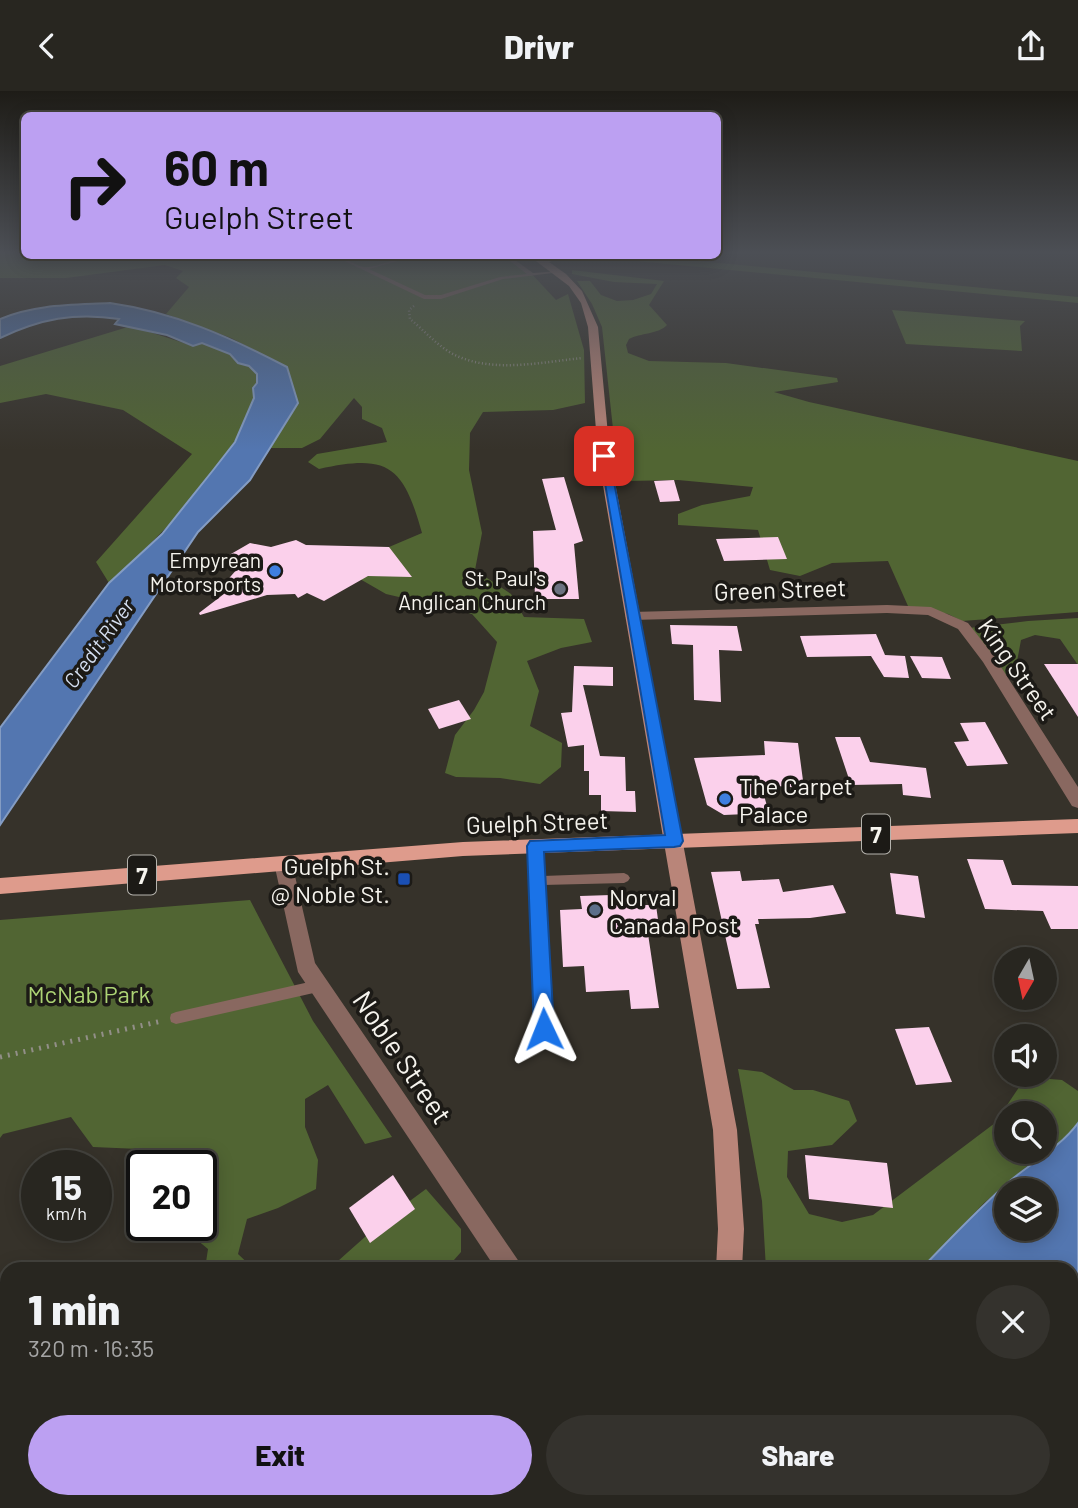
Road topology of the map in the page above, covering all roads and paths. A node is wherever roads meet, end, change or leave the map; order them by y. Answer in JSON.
{"nodes":[{"id":1,"x":410,"y":317,"type":"edge"},
{"id":2,"x":590,"y":317,"type":"edge"},
{"id":3,"x":597,"y":357,"type":"junction"},
{"id":4,"x":931,"y":611,"type":"joint"},
{"id":5,"x":632,"y":616,"type":"junction"},
{"id":6,"x":1078,"y":801,"type":"edge"},
{"id":7,"x":1078,"y":826,"type":"edge"},
{"id":8,"x":674,"y":841,"type":"junction"},
{"id":9,"x":536,"y":846,"type":"junction"},
{"id":10,"x":283,"y":863,"type":"junction"},
{"id":11,"x":624,"y":878,"type":"dead end"},
{"id":12,"x":538,"y":881,"type":"junction"},
{"id":13,"x":1,"y":886,"type":"edge"},
{"id":14,"x":318,"y":986,"type":"junction"},
{"id":15,"x":176,"y":1018,"type":"joint"},
{"id":16,"x":544,"y":1029,"type":"dead end"},
{"id":17,"x":0,"y":1057,"type":"edge"},
{"id":18,"x":506,"y":1262,"type":"edge"},
{"id":19,"x":730,"y":1262,"type":"edge"}],
"edges":[{"from":1,"to":3,"type":"path"},
{"from":2,"to":3,"type":"main road"},
{"from":3,"to":5,"type":"main road"},
{"from":4,"to":5,"type":"street","name":"Green Street"},
{"from":4,"to":6,"type":"street","name":"King Street"},
{"from":5,"to":8,"type":"main road"},
{"from":7,"to":8,"type":"main road","name":"Guelph Street","number":"7"},
{"from":8,"to":9,"type":"main road","name":"Guelph Street","number":"7"},
{"from":8,"to":19,"type":"main road"},
{"from":9,"to":10,"type":"main road","name":"Guelph Street","number":"7"},
{"from":9,"to":12,"type":"lane"},
{"from":10,"to":13,"type":"main road","name":"Guelph Street","number":"7"},
{"from":10,"to":14,"type":"street","name":"Noble Street"},
{"from":11,"to":12,"type":"lane"},
{"from":12,"to":16,"type":"lane"},
{"from":14,"to":15,"type":"lane"},
{"from":14,"to":18,"type":"street","name":"Noble Street"},
{"from":15,"to":17,"type":"path"}]}
